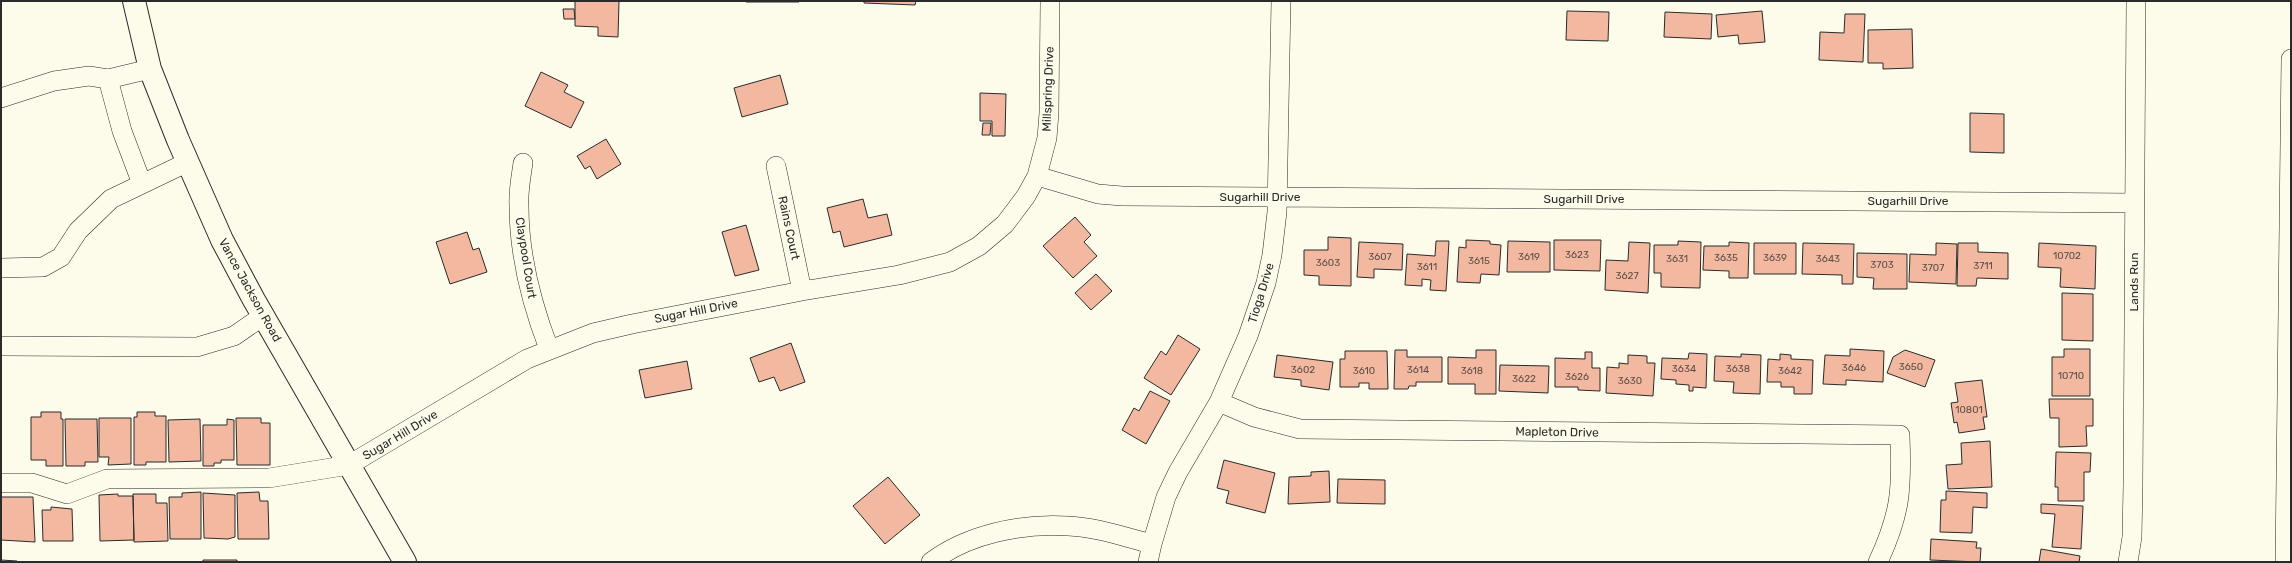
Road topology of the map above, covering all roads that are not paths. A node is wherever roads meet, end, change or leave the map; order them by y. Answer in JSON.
{"nodes":[{"id":1,"x":134,"y":1,"type":"edge"},
{"id":2,"x":1050,"y":1,"type":"edge"},
{"id":3,"x":1281,"y":1,"type":"edge"},
{"id":4,"x":2136,"y":1,"type":"edge"},
{"id":5,"x":2291,"y":59,"type":"edge"},
{"id":6,"x":150,"y":69,"type":"junction"},
{"id":7,"x":108,"y":79,"type":"junction"},
{"id":8,"x":1,"y":98,"type":"edge"},
{"id":9,"x":188,"y":162,"type":"junction"},
{"id":10,"x":523,"y":163,"type":"dead end"},
{"id":11,"x":776,"y":166,"type":"dead end"},
{"id":12,"x":1036,"y":176,"type":"junction"},
{"id":13,"x":142,"y":184,"type":"junction"},
{"id":14,"x":1278,"y":197,"type":"junction"},
{"id":15,"x":2134,"y":203,"type":"junction"},
{"id":16,"x":1,"y":268,"type":"edge"},
{"id":17,"x":802,"y":291,"type":"junction"},
{"id":18,"x":263,"y":316,"type":"junction"},
{"id":19,"x":2289,"y":332,"type":"edge"},
{"id":20,"x":1,"y":346,"type":"edge"},
{"id":21,"x":549,"y":350,"type":"junction"},
{"id":22,"x":1219,"y":402,"type":"junction"},
{"id":23,"x":350,"y":465,"type":"junction"},
{"id":24,"x":2288,"y":468,"type":"edge"},
{"id":25,"x":1,"y":482,"type":"edge"},
{"id":26,"x":1152,"y":544,"type":"junction"},
{"id":27,"x":405,"y":562,"type":"edge"},
{"id":28,"x":931,"y":562,"type":"edge"},
{"id":29,"x":1148,"y":562,"type":"edge"},
{"id":30,"x":1878,"y":562,"type":"edge"},
{"id":31,"x":2128,"y":562,"type":"edge"},
{"id":32,"x":2285,"y":562,"type":"edge"}],
"edges":[{"from":1,"to":6,"type":"main road","name":"Vance Jackson Road"},
{"from":2,"to":12,"type":"street","name":"Millspring Drive"},
{"from":3,"to":14,"type":"street","name":"Tioga Drive"},
{"from":4,"to":15,"type":"street","name":"Lands Run"},
{"from":5,"to":19,"type":"street"},
{"from":6,"to":7,"type":"street"},
{"from":6,"to":9,"type":"main road","name":"Vance Jackson Road"},
{"from":7,"to":8,"type":"street"},
{"from":7,"to":13,"type":"street"},
{"from":9,"to":13,"type":"street"},
{"from":9,"to":18,"type":"main road","name":"Vance Jackson Road"},
{"from":10,"to":21,"type":"street","name":"Claypool Court"},
{"from":11,"to":17,"type":"street","name":"Rains Court"},
{"from":12,"to":14,"type":"street","name":"Sugarhill Drive"},
{"from":12,"to":17,"type":"street","name":"Sugar Hill Drive"},
{"from":13,"to":16,"type":"street"},
{"from":14,"to":15,"type":"street","name":"Sugarhill Drive"},
{"from":14,"to":22,"type":"street","name":"Tioga Drive"},
{"from":15,"to":31,"type":"street","name":"Lands Run"},
{"from":17,"to":21,"type":"street","name":"Sugar Hill Drive"},
{"from":18,"to":20,"type":"street"},
{"from":18,"to":23,"type":"main road","name":"Vance Jackson Road"},
{"from":19,"to":24,"type":"street"},
{"from":21,"to":23,"type":"street","name":"Sugar Hill Drive"},
{"from":22,"to":26,"type":"street","name":"Tioga Drive"},
{"from":22,"to":30,"type":"street","name":"Mapleton Drive"},
{"from":23,"to":25,"type":"street"},
{"from":23,"to":27,"type":"main road","name":"Vance Jackson Road"},
{"from":24,"to":32,"type":"street"},
{"from":26,"to":28,"type":"street"},
{"from":26,"to":29,"type":"street","name":"Tioga Drive"}]}
